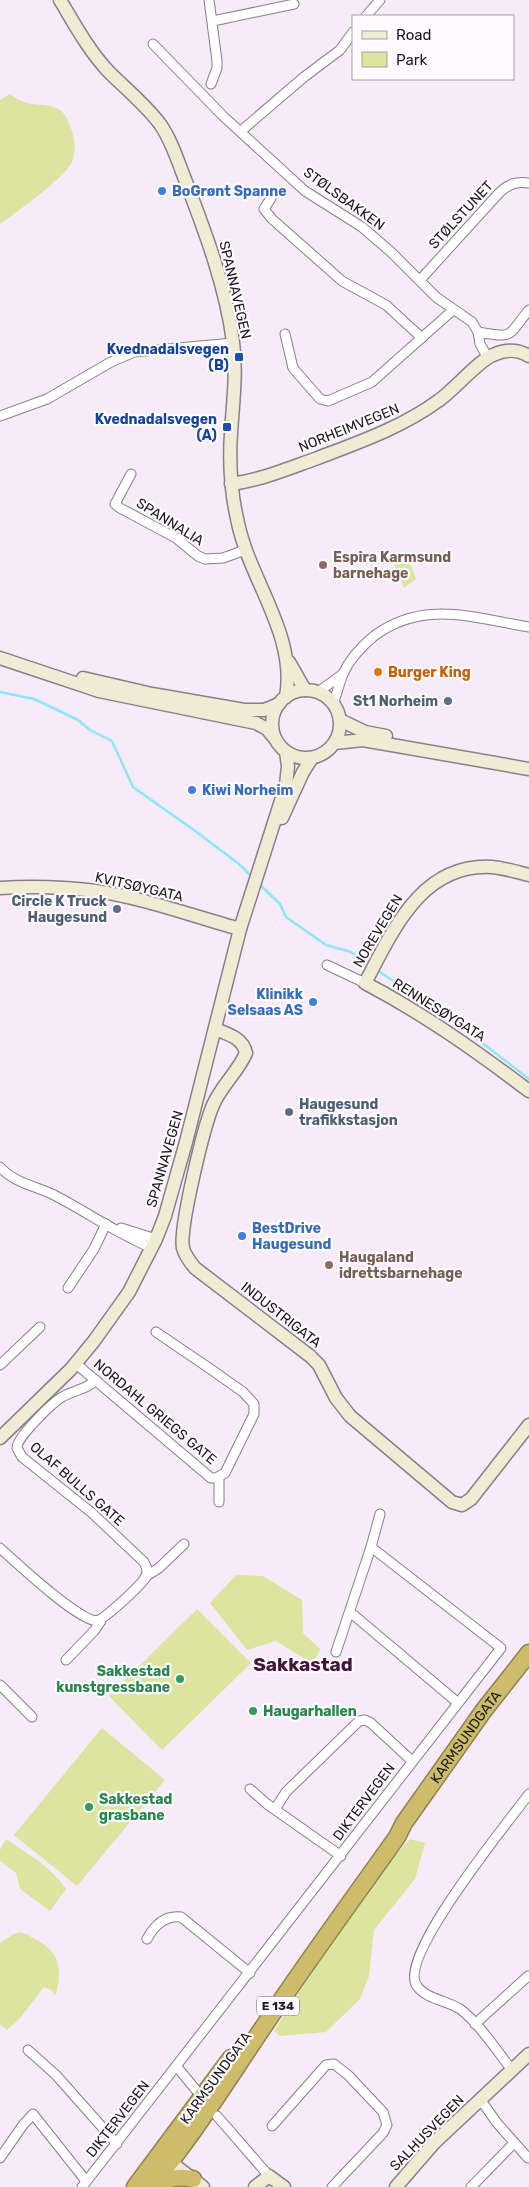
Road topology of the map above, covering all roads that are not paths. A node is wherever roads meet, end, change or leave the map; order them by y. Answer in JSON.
{"nodes":[{"id":1,"x":60,"y":0,"type":"edge"},
{"id":2,"x":209,"y":0,"type":"edge"},
{"id":3,"x":380,"y":0,"type":"edge"},
{"id":4,"x":294,"y":4,"type":"dead end"},
{"id":5,"x":367,"y":15,"type":"edge"},
{"id":6,"x":213,"y":22,"type":"junction"},
{"id":7,"x":352,"y":33,"type":"edge"},
{"id":8,"x":153,"y":44,"type":"dead end"},
{"id":9,"x":211,"y":84,"type":"dead end"},
{"id":10,"x":241,"y":131,"type":"junction"},
{"id":11,"x":529,"y":183,"type":"edge"},
{"id":12,"x":271,"y":198,"type":"dead end"},
{"id":13,"x":420,"y":280,"type":"junction"},
{"id":14,"x":453,"y":310,"type":"junction"},
{"id":15,"x":529,"y":310,"type":"edge"},
{"id":16,"x":478,"y":332,"type":"junction"},
{"id":17,"x":285,"y":334,"type":"dead end"},
{"id":18,"x":422,"y":338,"type":"junction"},
{"id":19,"x":233,"y":343,"type":"junction"},
{"id":20,"x":529,"y":356,"type":"edge"},
{"id":21,"x":488,"y":358,"type":"junction"},
{"id":22,"x":0,"y":416,"type":"edge"},
{"id":23,"x":131,"y":474,"type":"dead end"},
{"id":24,"x":231,"y":484,"type":"junction"},
{"id":25,"x":244,"y":550,"type":"junction"},
{"id":26,"x":529,"y":626,"type":"edge"},
{"id":27,"x":0,"y":650,"type":"edge"},
{"id":28,"x":285,"y":653,"type":"junction"},
{"id":29,"x":0,"y":658,"type":"edge"},
{"id":30,"x":343,"y":674,"type":"junction"},
{"id":31,"x":305,"y":690,"type":"junction"},
{"id":32,"x":318,"y":692,"type":"junction"},
{"id":33,"x":282,"y":700,"type":"junction"},
{"id":34,"x":333,"y":704,"type":"junction"},
{"id":35,"x":340,"y":720,"type":"junction"},
{"id":36,"x":276,"y":740,"type":"junction"},
{"id":37,"x":335,"y":743,"type":"junction"},
{"id":38,"x":286,"y":752,"type":"junction"},
{"id":39,"x":312,"y":758,"type":"junction"},
{"id":40,"x":529,"y":761,"type":"edge"},
{"id":41,"x":529,"y":769,"type":"edge"},
{"id":42,"x":268,"y":842,"type":"junction"},
{"id":43,"x":529,"y":875,"type":"edge"},
{"id":44,"x":0,"y":888,"type":"edge"},
{"id":45,"x":240,"y":928,"type":"junction"},
{"id":46,"x":327,"y":965,"type":"dead end"},
{"id":47,"x":365,"y":983,"type":"junction"},
{"id":48,"x":215,"y":1030,"type":"junction"},
{"id":49,"x":529,"y":1091,"type":"edge"},
{"id":50,"x":0,"y":1167,"type":"edge"},
{"id":51,"x":9,"y":1176,"type":"junction"},
{"id":52,"x":0,"y":1182,"type":"edge"},
{"id":53,"x":106,"y":1224,"type":"junction"},
{"id":54,"x":154,"y":1243,"type":"junction"},
{"id":55,"x":68,"y":1288,"type":"dead end"},
{"id":56,"x":40,"y":1327,"type":"dead end"},
{"id":57,"x":156,"y":1332,"type":"dead end"},
{"id":58,"x":75,"y":1363,"type":"junction"},
{"id":59,"x":0,"y":1365,"type":"edge"},
{"id":60,"x":96,"y":1380,"type":"junction"},
{"id":61,"x":529,"y":1425,"type":"edge"},
{"id":62,"x":0,"y":1438,"type":"edge"},
{"id":63,"x":219,"y":1477,"type":"junction"},
{"id":64,"x":220,"y":1502,"type":"dead end"},
{"id":65,"x":380,"y":1514,"type":"dead end"},
{"id":66,"x":184,"y":1544,"type":"dead end"},
{"id":67,"x":371,"y":1547,"type":"junction"},
{"id":68,"x":0,"y":1548,"type":"edge"},
{"id":69,"x":146,"y":1577,"type":"junction"},
{"id":70,"x":350,"y":1612,"type":"junction"},
{"id":71,"x":101,"y":1621,"type":"junction"},
{"id":72,"x":336,"y":1652,"type":"dead end"},
{"id":73,"x":529,"y":1653,"type":"edge"},
{"id":74,"x":66,"y":1660,"type":"dead end"},
{"id":75,"x":0,"y":1685,"type":"edge"},
{"id":76,"x":457,"y":1702,"type":"junction"},
{"id":77,"x":32,"y":1717,"type":"dead end"},
{"id":78,"x":412,"y":1761,"type":"junction"},
{"id":79,"x":250,"y":1789,"type":"dead end"},
{"id":80,"x":529,"y":1794,"type":"edge"},
{"id":81,"x":274,"y":1809,"type":"junction"},
{"id":82,"x":341,"y":1856,"type":"junction"},
{"id":83,"x":148,"y":1939,"type":"dead end"},
{"id":84,"x":250,"y":1973,"type":"junction"},
{"id":85,"x":528,"y":1976,"type":"edge"},
{"id":86,"x":475,"y":2024,"type":"junction"},
{"id":87,"x":28,"y":2050,"type":"dead end"},
{"id":88,"x":529,"y":2054,"type":"edge"},
{"id":89,"x":176,"y":2067,"type":"junction"},
{"id":90,"x":512,"y":2070,"type":"junction"},
{"id":91,"x":196,"y":2090,"type":"dead end"},
{"id":92,"x":480,"y":2099,"type":"junction"},
{"id":93,"x":217,"y":2116,"type":"dead end"},
{"id":94,"x":272,"y":2126,"type":"dead end"},
{"id":95,"x":514,"y":2143,"type":"junction"},
{"id":96,"x":117,"y":2144,"type":"junction"},
{"id":97,"x":0,"y":2158,"type":"edge"},
{"id":98,"x":166,"y":2158,"type":"junction"},
{"id":99,"x":528,"y":2158,"type":"edge"},
{"id":100,"x":268,"y":2176,"type":"junction"},
{"id":101,"x":198,"y":2183,"type":"edge"},
{"id":102,"x":84,"y":2184,"type":"edge"},
{"id":103,"x":135,"y":2187,"type":"edge"},
{"id":104,"x":150,"y":2187,"type":"edge"},
{"id":105,"x":156,"y":2187,"type":"edge"},
{"id":106,"x":255,"y":2187,"type":"edge"},
{"id":107,"x":284,"y":2187,"type":"edge"},
{"id":108,"x":332,"y":2187,"type":"edge"},
{"id":109,"x":396,"y":2187,"type":"edge"},
{"id":110,"x":470,"y":2187,"type":"edge"}],
"edges":[{"from":1,"to":19,"type":"main road","name":"SPANNAVEGEN"},
{"from":2,"to":6,"type":"street"},
{"from":3,"to":5,"type":"street"},
{"from":4,"to":6,"type":"street"},
{"from":6,"to":9,"type":"street"},
{"from":7,"to":10,"type":"street"},
{"from":8,"to":10,"type":"street","name":"STØLSBAKKEN"},
{"from":10,"to":13,"type":"street","name":"STØLSBAKKEN"},
{"from":11,"to":13,"type":"street","name":"STØLSTUNET"},
{"from":12,"to":18,"type":"street"},
{"from":13,"to":14,"type":"street","name":"STØLSBAKKEN"},
{"from":14,"to":16,"type":"street","name":"STØLSBAKKEN"},
{"from":14,"to":18,"type":"street"},
{"from":15,"to":16,"type":"street"},
{"from":16,"to":21,"type":"street"},
{"from":17,"to":18,"type":"street"},
{"from":19,"to":22,"type":"street"},
{"from":19,"to":24,"type":"main road","name":"SPANNAVEGEN"},
{"from":20,"to":21,"type":"main road","name":"NORHEIMVEGEN"},
{"from":21,"to":24,"type":"main road","name":"NORHEIMVEGEN"},
{"from":23,"to":25,"type":"street","name":"SPANNALIA"},
{"from":24,"to":25,"type":"main road","name":"SPANNAVEGEN"},
{"from":25,"to":28,"type":"main road","name":"SPANNAVEGEN"},
{"from":26,"to":30,"type":"street"},
{"from":27,"to":33,"type":"main road"},
{"from":28,"to":31,"type":"main road","name":"SPANNAVEGEN"},
{"from":28,"to":33,"type":"main road","name":"SPANNAVEGEN"},
{"from":29,"to":36,"type":"main road"},
{"from":30,"to":32,"type":"street"},
{"from":30,"to":34,"type":"street"},
{"from":31,"to":32,"type":"main road"},
{"from":31,"to":33,"type":"main road"},
{"from":32,"to":34,"type":"main road"},
{"from":33,"to":36,"type":"main road"},
{"from":34,"to":35,"type":"main road"},
{"from":35,"to":37,"type":"main road"},
{"from":35,"to":40,"type":"main road"},
{"from":36,"to":38,"type":"main road"},
{"from":37,"to":39,"type":"main road"},
{"from":37,"to":41,"type":"main road"},
{"from":38,"to":39,"type":"main road"},
{"from":38,"to":42,"type":"main road"},
{"from":39,"to":42,"type":"main road"},
{"from":42,"to":45,"type":"main road","name":"SPANNAVEGEN"},
{"from":43,"to":47,"type":"main road","name":"NOREVEGEN"},
{"from":44,"to":45,"type":"main road","name":"KVITSØYGATA"},
{"from":45,"to":48,"type":"main road","name":"SPANNAVEGEN"},
{"from":46,"to":47,"type":"street","name":"RENNESØYGATA"},
{"from":47,"to":49,"type":"main road","name":"RENNESØYGATA"},
{"from":48,"to":54,"type":"main road","name":"SPANNAVEGEN"},
{"from":48,"to":61,"type":"main road","name":"INDUSTRIGATA"},
{"from":50,"to":51,"type":"street"},
{"from":51,"to":52,"type":"street"},
{"from":51,"to":53,"type":"street"},
{"from":53,"to":54,"type":"street"},
{"from":53,"to":55,"type":"street"},
{"from":54,"to":58,"type":"main road","name":"SPANNAVEGEN"},
{"from":56,"to":59,"type":"street"},
{"from":57,"to":63,"type":"street","name":"NORDAHL GRIEGS GATE"},
{"from":58,"to":60,"type":"street","name":"NORDAHL GRIEGS GATE"},
{"from":58,"to":62,"type":"main road","name":"SPANNAVEGEN"},
{"from":60,"to":63,"type":"street","name":"NORDAHL GRIEGS GATE"},
{"from":60,"to":69,"type":"street","name":"OLAF BULLS GATE"},
{"from":63,"to":64,"type":"street","name":"NORDAHL GRIEGS GATE"},
{"from":65,"to":67,"type":"street"},
{"from":66,"to":69,"type":"street"},
{"from":67,"to":70,"type":"street"},
{"from":67,"to":76,"type":"street","name":"DIKTERVEGEN"},
{"from":68,"to":71,"type":"street"},
{"from":69,"to":71,"type":"street"},
{"from":70,"to":72,"type":"street"},
{"from":70,"to":76,"type":"street"},
{"from":71,"to":74,"type":"street"},
{"from":73,"to":98,"type":"highway","name":"KARMSUNDGATA","number":"E 134"},
{"from":75,"to":77,"type":"street"},
{"from":76,"to":78,"type":"street","name":"DIKTERVEGEN"},
{"from":78,"to":81,"type":"street"},
{"from":78,"to":82,"type":"street","name":"DIKTERVEGEN"},
{"from":79,"to":81,"type":"street"},
{"from":80,"to":86,"type":"street"},
{"from":81,"to":82,"type":"street"},
{"from":82,"to":84,"type":"street","name":"DIKTERVEGEN"},
{"from":83,"to":84,"type":"street"},
{"from":84,"to":89,"type":"street","name":"DIKTERVEGEN"},
{"from":85,"to":86,"type":"street"},
{"from":86,"to":90,"type":"street"},
{"from":87,"to":96,"type":"street"},
{"from":88,"to":90,"type":"main road","name":"SALHUSVEGEN"},
{"from":89,"to":91,"type":"street"},
{"from":89,"to":96,"type":"street","name":"DIKTERVEGEN"},
{"from":90,"to":92,"type":"main road","name":"SALHUSVEGEN"},
{"from":92,"to":95,"type":"street","name":"SALHUSVEGEN"},
{"from":92,"to":109,"type":"main road","name":"SALHUSVEGEN"},
{"from":93,"to":100,"type":"street"},
{"from":94,"to":108,"type":"street"},
{"from":95,"to":99,"type":"street","name":"SALHUSVEGEN"},
{"from":95,"to":110,"type":"street"},
{"from":96,"to":102,"type":"street","name":"DIKTERVEGEN"},
{"from":97,"to":102,"type":"street"},
{"from":98,"to":101,"type":"main road"},
{"from":98,"to":103,"type":"highway","name":"KARMSUNDGATA","number":"E 134"},
{"from":98,"to":104,"type":"highway","name":"KARMSUNDGATA","number":"E 134"},
{"from":100,"to":106,"type":"main road"},
{"from":100,"to":107,"type":"main road"},
{"from":101,"to":105,"type":"highway"}]}
